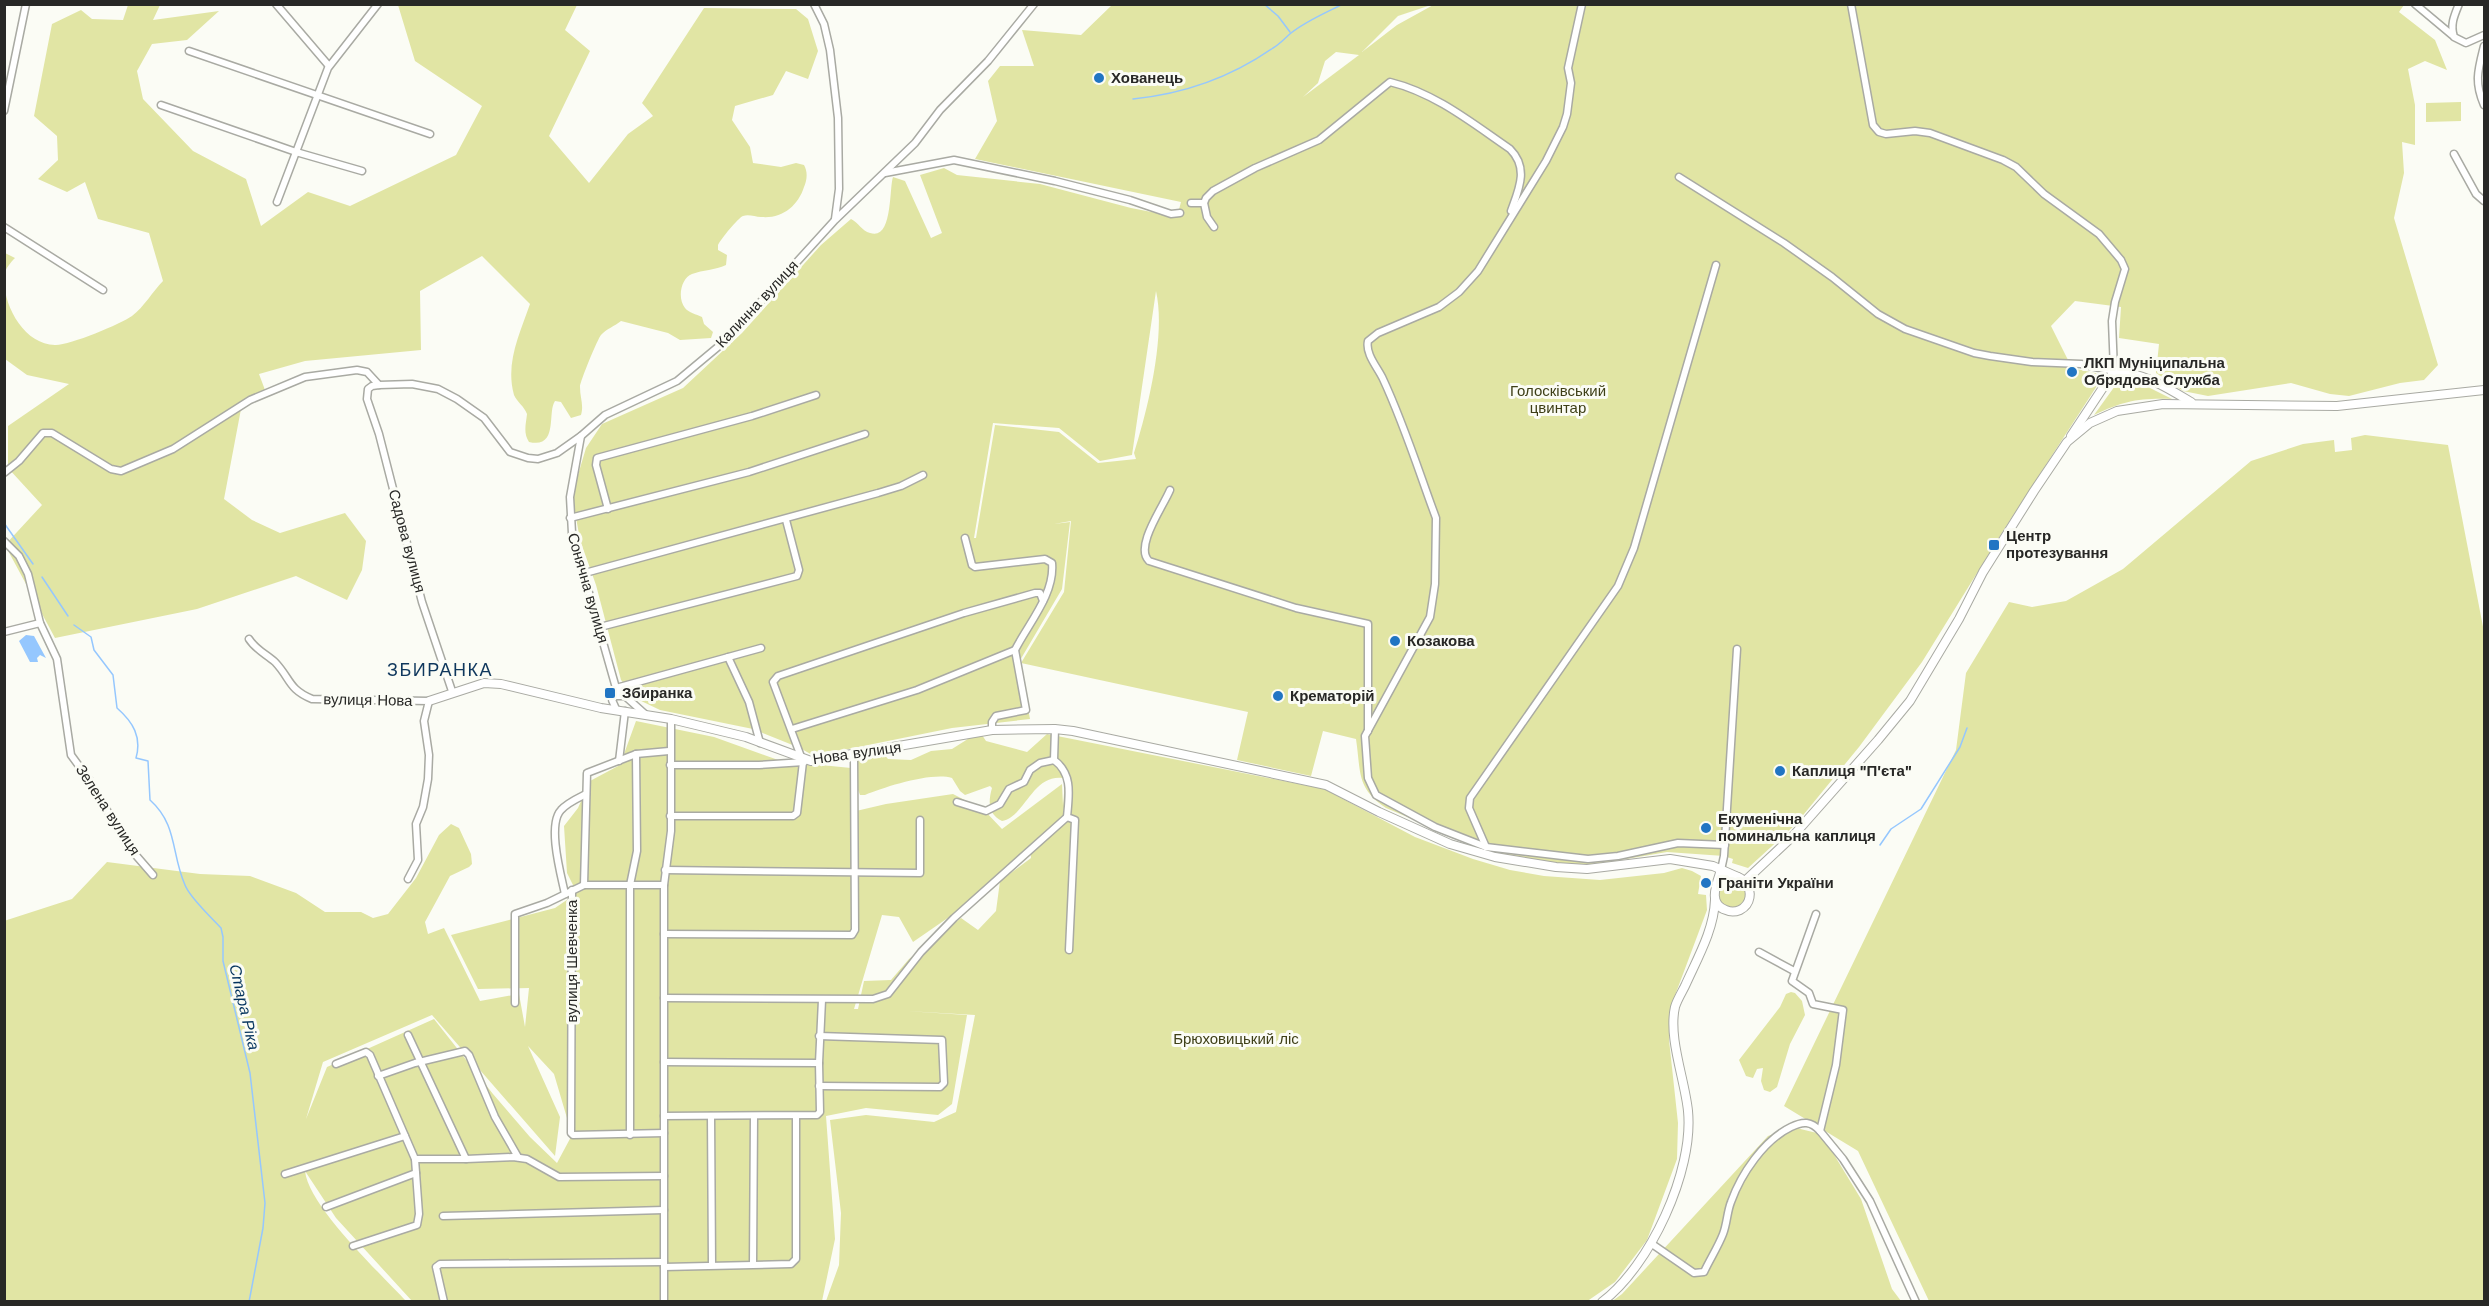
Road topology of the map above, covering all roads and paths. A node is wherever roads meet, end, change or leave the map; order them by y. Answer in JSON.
{"nodes":[{"id":1,"x":26,"y":4,"type":"edge"},
{"id":2,"x":276,"y":4,"type":"edge"},
{"id":3,"x":378,"y":4,"type":"edge"},
{"id":4,"x":814,"y":4,"type":"edge"},
{"id":5,"x":1034,"y":4,"type":"edge"},
{"id":6,"x":1582,"y":4,"type":"edge"},
{"id":7,"x":1851,"y":4,"type":"edge"},
{"id":8,"x":2415,"y":4,"type":"edge"},
{"id":9,"x":2459,"y":4,"type":"edge"},
{"id":10,"x":2484,"y":35,"type":"edge"},
{"id":11,"x":2454,"y":37,"type":"junction"},
{"id":12,"x":2484,"y":46,"type":"edge"},
{"id":13,"x":189,"y":51,"type":"dead end"},
{"id":14,"x":330,"y":66,"type":"junction"},
{"id":15,"x":317,"y":94,"type":"junction"},
{"id":16,"x":161,"y":105,"type":"dead end"},
{"id":17,"x":2484,"y":105,"type":"edge"},
{"id":18,"x":4,"y":111,"type":"edge"},
{"id":19,"x":430,"y":134,"type":"dead end"},
{"id":20,"x":296,"y":152,"type":"junction"},
{"id":21,"x":2454,"y":154,"type":"dead end"},
{"id":22,"x":362,"y":171,"type":"dead end"},
{"id":23,"x":884,"y":173,"type":"junction"},
{"id":24,"x":1679,"y":177,"type":"dead end"},
{"id":25,"x":2484,"y":201,"type":"edge"},
{"id":26,"x":277,"y":202,"type":"dead end"},
{"id":27,"x":1191,"y":203,"type":"dead end"},
{"id":28,"x":1204,"y":203,"type":"junction"},
{"id":29,"x":1180,"y":213,"type":"dead end"},
{"id":30,"x":835,"y":220,"type":"junction"},
{"id":31,"x":1506,"y":226,"type":"junction"},
{"id":32,"x":4,"y":227,"type":"edge"},
{"id":33,"x":1214,"y":227,"type":"dead end"},
{"id":34,"x":1716,"y":265,"type":"dead end"},
{"id":35,"x":103,"y":290,"type":"dead end"},
{"id":36,"x":2114,"y":371,"type":"junction"},
{"id":37,"x":379,"y":385,"type":"junction"},
{"id":38,"x":2484,"y":390,"type":"edge"},
{"id":39,"x":816,"y":395,"type":"dead end"},
{"id":40,"x":2193,"y":403,"type":"junction"},
{"id":41,"x":865,"y":434,"type":"dead end"},
{"id":42,"x":581,"y":436,"type":"junction"},
{"id":43,"x":2067,"y":442,"type":"junction"},
{"id":44,"x":4,"y":473,"type":"edge"},
{"id":45,"x":923,"y":475,"type":"dead end"},
{"id":46,"x":1170,"y":490,"type":"dead end"},
{"id":47,"x":608,"y":509,"type":"junction"},
{"id":48,"x":570,"y":518,"type":"junction"},
{"id":49,"x":786,"y":520,"type":"junction"},
{"id":50,"x":965,"y":538,"type":"dead end"},
{"id":51,"x":4,"y":541,"type":"edge"},
{"id":52,"x":585,"y":573,"type":"junction"},
{"id":53,"x":1043,"y":601,"type":"junction"},
{"id":54,"x":40,"y":623,"type":"junction"},
{"id":55,"x":600,"y":627,"type":"junction"},
{"id":56,"x":4,"y":632,"type":"edge"},
{"id":57,"x":249,"y":639,"type":"dead end"},
{"id":58,"x":761,"y":648,"type":"dead end"},
{"id":59,"x":1737,"y":649,"type":"dead end"},
{"id":60,"x":1015,"y":650,"type":"junction"},
{"id":61,"x":729,"y":657,"type":"junction"},
{"id":62,"x":616,"y":688,"type":"junction"},
{"id":63,"x":452,"y":691,"type":"junction"},
{"id":64,"x":622,"y":696,"type":"junction"},
{"id":65,"x":429,"y":700,"type":"junction"},
{"id":66,"x":631,"y":703,"type":"junction"},
{"id":67,"x":619,"y":706,"type":"junction"},
{"id":68,"x":645,"y":714,"type":"junction"},
{"id":69,"x":671,"y":719,"type":"junction"},
{"id":70,"x":792,"y":729,"type":"junction"},
{"id":71,"x":1055,"y":729,"type":"junction"},
{"id":72,"x":992,"y":730,"type":"junction"},
{"id":73,"x":1368,"y":731,"type":"junction"},
{"id":74,"x":760,"y":743,"type":"junction"},
{"id":75,"x":669,"y":751,"type":"junction"},
{"id":76,"x":636,"y":753,"type":"junction"},
{"id":77,"x":854,"y":756,"type":"junction"},
{"id":78,"x":1054,"y":760,"type":"junction"},
{"id":79,"x":619,"y":761,"type":"junction"},
{"id":80,"x":805,"y":761,"type":"junction"},
{"id":81,"x":670,"y":765,"type":"junction"},
{"id":82,"x":586,"y":794,"type":"junction"},
{"id":83,"x":957,"y":802,"type":"dead end"},
{"id":84,"x":670,"y":816,"type":"junction"},
{"id":85,"x":1067,"y":817,"type":"junction"},
{"id":86,"x":920,"y":820,"type":"dead end"},
{"id":87,"x":1725,"y":845,"type":"junction"},
{"id":88,"x":1486,"y":847,"type":"junction"},
{"id":89,"x":665,"y":870,"type":"junction"},
{"id":90,"x":1721,"y":870,"type":"junction"},
{"id":91,"x":854,"y":872,"type":"junction"},
{"id":92,"x":153,"y":875,"type":"dead end"},
{"id":93,"x":408,"y":879,"type":"dead end"},
{"id":94,"x":1741,"y":879,"type":"junction"},
{"id":95,"x":1716,"y":884,"type":"junction"},
{"id":96,"x":584,"y":885,"type":"junction"},
{"id":97,"x":630,"y":885,"type":"junction"},
{"id":98,"x":664,"y":885,"type":"junction"},
{"id":99,"x":572,"y":891,"type":"junction"},
{"id":100,"x":565,"y":894,"type":"junction"},
{"id":101,"x":1715,"y":900,"type":"junction"},
{"id":102,"x":1734,"y":912,"type":"junction"},
{"id":103,"x":1816,"y":914,"type":"dead end"},
{"id":104,"x":1710,"y":927,"type":"junction"},
{"id":105,"x":664,"y":934,"type":"junction"},
{"id":106,"x":1070,"y":950,"type":"dead end"},
{"id":107,"x":1759,"y":952,"type":"dead end"},
{"id":108,"x":1794,"y":972,"type":"junction"},
{"id":109,"x":664,"y":998,"type":"junction"},
{"id":110,"x":822,"y":999,"type":"junction"},
{"id":111,"x":515,"y":1003,"type":"dead end"},
{"id":112,"x":408,"y":1035,"type":"dead end"},
{"id":113,"x":819,"y":1035,"type":"junction"},
{"id":114,"x":420,"y":1061,"type":"junction"},
{"id":115,"x":664,"y":1062,"type":"junction"},
{"id":116,"x":336,"y":1064,"type":"dead end"},
{"id":117,"x":819,"y":1064,"type":"junction"},
{"id":118,"x":378,"y":1076,"type":"junction"},
{"id":119,"x":819,"y":1086,"type":"junction"},
{"id":120,"x":664,"y":1116,"type":"junction"},
{"id":121,"x":711,"y":1116,"type":"junction"},
{"id":122,"x":754,"y":1116,"type":"junction"},
{"id":123,"x":796,"y":1116,"type":"junction"},
{"id":124,"x":1820,"y":1131,"type":"junction"},
{"id":125,"x":664,"y":1133,"type":"junction"},
{"id":126,"x":630,"y":1135,"type":"junction"},
{"id":127,"x":405,"y":1136,"type":"junction"},
{"id":128,"x":518,"y":1157,"type":"junction"},
{"id":129,"x":415,"y":1158,"type":"junction"},
{"id":130,"x":466,"y":1159,"type":"junction"},
{"id":131,"x":416,"y":1173,"type":"junction"},
{"id":132,"x":285,"y":1174,"type":"dead end"},
{"id":133,"x":664,"y":1176,"type":"junction"},
{"id":134,"x":326,"y":1207,"type":"dead end"},
{"id":135,"x":664,"y":1210,"type":"junction"},
{"id":136,"x":443,"y":1216,"type":"dead end"},
{"id":137,"x":1652,"y":1244,"type":"junction"},
{"id":138,"x":353,"y":1246,"type":"dead end"},
{"id":139,"x":664,"y":1264,"type":"junction"},
{"id":140,"x":753,"y":1264,"type":"junction"},
{"id":141,"x":712,"y":1265,"type":"junction"},
{"id":142,"x":444,"y":1302,"type":"edge"},
{"id":143,"x":664,"y":1302,"type":"edge"},
{"id":144,"x":1602,"y":1302,"type":"edge"},
{"id":145,"x":1917,"y":1302,"type":"edge"}],
"edges":[{"from":1,"to":18,"type":"street"},
{"from":2,"to":14,"type":"street"},
{"from":3,"to":14,"type":"street"},
{"from":4,"to":30,"type":"street"},
{"from":5,"to":23,"type":"street","name":"Калинна вулиця"},
{"from":6,"to":31,"type":"street"},
{"from":7,"to":36,"type":"street"},
{"from":8,"to":11,"type":"street"},
{"from":9,"to":11,"type":"street"},
{"from":10,"to":11,"type":"street"},
{"from":12,"to":17,"type":"street"},
{"from":13,"to":15,"type":"street"},
{"from":14,"to":15,"type":"street"},
{"from":15,"to":19,"type":"street"},
{"from":15,"to":20,"type":"street"},
{"from":16,"to":20,"type":"street"},
{"from":20,"to":22,"type":"street"},
{"from":20,"to":26,"type":"street"},
{"from":21,"to":25,"type":"street"},
{"from":23,"to":29,"type":"street"},
{"from":23,"to":30,"type":"street","name":"Калинна вулиця"},
{"from":24,"to":36,"type":"street"},
{"from":27,"to":28,"type":"street"},
{"from":28,"to":31,"type":"street"},
{"from":28,"to":33,"type":"street"},
{"from":30,"to":42,"type":"street","name":"Калинна вулиця"},
{"from":31,"to":73,"type":"street"},
{"from":32,"to":35,"type":"street"},
{"from":34,"to":88,"type":"street"},
{"from":36,"to":40,"type":"street"},
{"from":36,"to":43,"type":"street"},
{"from":37,"to":42,"type":"street"},
{"from":37,"to":44,"type":"street"},
{"from":37,"to":63,"type":"street","name":"Садова вулиця"},
{"from":38,"to":40,"type":"street"},
{"from":39,"to":47,"type":"street"},
{"from":40,"to":43,"type":"street"},
{"from":41,"to":47,"type":"street"},
{"from":42,"to":48,"type":"street","name":"Сонячна вулиця"},
{"from":43,"to":94,"type":"street"},
{"from":45,"to":49,"type":"street"},
{"from":46,"to":73,"type":"street"},
{"from":47,"to":48,"type":"street"},
{"from":48,"to":52,"type":"street","name":"Сонячна вулиця"},
{"from":49,"to":52,"type":"street"},
{"from":49,"to":55,"type":"street"},
{"from":50,"to":53,"type":"street"},
{"from":51,"to":54,"type":"street","name":"Зелена вулиця"},
{"from":52,"to":55,"type":"street","name":"Сонячна вулиця"},
{"from":53,"to":60,"type":"street"},
{"from":53,"to":70,"type":"street"},
{"from":54,"to":56,"type":"street"},
{"from":54,"to":92,"type":"street","name":"Зелена вулиця"},
{"from":55,"to":62,"type":"street","name":"Сонячна вулиця"},
{"from":57,"to":65,"type":"street","name":"вулиця Нова"},
{"from":58,"to":61,"type":"street"},
{"from":59,"to":87,"type":"street"},
{"from":60,"to":70,"type":"street"},
{"from":60,"to":72,"type":"street"},
{"from":61,"to":62,"type":"street"},
{"from":61,"to":74,"type":"street"},
{"from":62,"to":64,"type":"street","name":"Сонячна вулиця"},
{"from":62,"to":67,"type":"street"},
{"from":63,"to":65,"type":"street","name":"вулиця Нова"},
{"from":63,"to":67,"type":"street","name":"вулиця Нова"},
{"from":64,"to":66,"type":"street","name":"Нова вулиця"},
{"from":64,"to":67,"type":"street"},
{"from":65,"to":93,"type":"street"},
{"from":66,"to":67,"type":"street"},
{"from":66,"to":68,"type":"street","name":"Нова вулиця"},
{"from":67,"to":68,"type":"street","name":"Нова вулиця"},
{"from":67,"to":79,"type":"street"},
{"from":68,"to":69,"type":"street","name":"Нова вулиця"},
{"from":69,"to":74,"type":"street","name":"Нова вулиця"},
{"from":69,"to":75,"type":"street"},
{"from":70,"to":80,"type":"street"},
{"from":71,"to":72,"type":"street","name":"Нова вулиця"},
{"from":71,"to":78,"type":"street"},
{"from":71,"to":90,"type":"street","name":"Нова вулиця"},
{"from":72,"to":77,"type":"street","name":"Нова вулиця"},
{"from":73,"to":88,"type":"street"},
{"from":74,"to":80,"type":"street","name":"Нова вулиця"},
{"from":75,"to":76,"type":"street"},
{"from":75,"to":81,"type":"street"},
{"from":76,"to":79,"type":"street"},
{"from":76,"to":97,"type":"street"},
{"from":77,"to":80,"type":"street","name":"Нова вулиця"},
{"from":77,"to":91,"type":"street"},
{"from":78,"to":83,"type":"street"},
{"from":78,"to":85,"type":"street"},
{"from":79,"to":82,"type":"street","name":"вулиця Шевченка"},
{"from":80,"to":81,"type":"street"},
{"from":80,"to":84,"type":"street"},
{"from":81,"to":84,"type":"street"},
{"from":82,"to":96,"type":"street","name":"вулиця Шевченка"},
{"from":82,"to":100,"type":"street"},
{"from":84,"to":89,"type":"street"},
{"from":85,"to":106,"type":"street"},
{"from":85,"to":110,"type":"street"},
{"from":86,"to":91,"type":"street"},
{"from":87,"to":88,"type":"street"},
{"from":87,"to":90,"type":"street"},
{"from":89,"to":91,"type":"street"},
{"from":89,"to":98,"type":"street"},
{"from":90,"to":94,"type":"street","name":"Нова вулиця"},
{"from":90,"to":95,"type":"street"},
{"from":91,"to":105,"type":"street"},
{"from":94,"to":95,"type":"street"},
{"from":94,"to":102,"type":"street"},
{"from":95,"to":101,"type":"street"},
{"from":96,"to":97,"type":"street"},
{"from":96,"to":99,"type":"street","name":"вулиця Шевченка"},
{"from":97,"to":98,"type":"street"},
{"from":97,"to":126,"type":"street"},
{"from":98,"to":105,"type":"street"},
{"from":99,"to":100,"type":"street"},
{"from":99,"to":126,"type":"street","name":"вулиця Шевченка"},
{"from":100,"to":111,"type":"street"},
{"from":101,"to":102,"type":"street"},
{"from":101,"to":104,"type":"street"},
{"from":102,"to":104,"type":"street"},
{"from":103,"to":108,"type":"street"},
{"from":104,"to":137,"type":"street"},
{"from":105,"to":109,"type":"street"},
{"from":107,"to":108,"type":"street"},
{"from":108,"to":124,"type":"street"},
{"from":109,"to":110,"type":"street"},
{"from":109,"to":115,"type":"street"},
{"from":110,"to":113,"type":"street"},
{"from":112,"to":114,"type":"street"},
{"from":113,"to":117,"type":"street"},
{"from":113,"to":119,"type":"street"},
{"from":114,"to":118,"type":"street"},
{"from":114,"to":128,"type":"street"},
{"from":114,"to":130,"type":"street"},
{"from":115,"to":117,"type":"street"},
{"from":115,"to":120,"type":"street"},
{"from":116,"to":118,"type":"street"},
{"from":117,"to":119,"type":"street"},
{"from":118,"to":127,"type":"street"},
{"from":119,"to":123,"type":"street"},
{"from":120,"to":121,"type":"street"},
{"from":120,"to":125,"type":"street"},
{"from":121,"to":122,"type":"street"},
{"from":121,"to":141,"type":"street"},
{"from":122,"to":123,"type":"street"},
{"from":122,"to":140,"type":"street"},
{"from":123,"to":140,"type":"street"},
{"from":124,"to":137,"type":"street"},
{"from":124,"to":145,"type":"street"},
{"from":125,"to":126,"type":"street"},
{"from":125,"to":133,"type":"street"},
{"from":127,"to":129,"type":"street"},
{"from":127,"to":132,"type":"street"},
{"from":128,"to":130,"type":"street"},
{"from":128,"to":133,"type":"street"},
{"from":129,"to":130,"type":"street"},
{"from":129,"to":131,"type":"street"},
{"from":131,"to":134,"type":"street"},
{"from":131,"to":138,"type":"street"},
{"from":133,"to":135,"type":"street"},
{"from":135,"to":136,"type":"street"},
{"from":135,"to":139,"type":"street"},
{"from":137,"to":144,"type":"street"},
{"from":139,"to":141,"type":"street"},
{"from":139,"to":142,"type":"street"},
{"from":139,"to":143,"type":"street"},
{"from":140,"to":141,"type":"street"}]}
